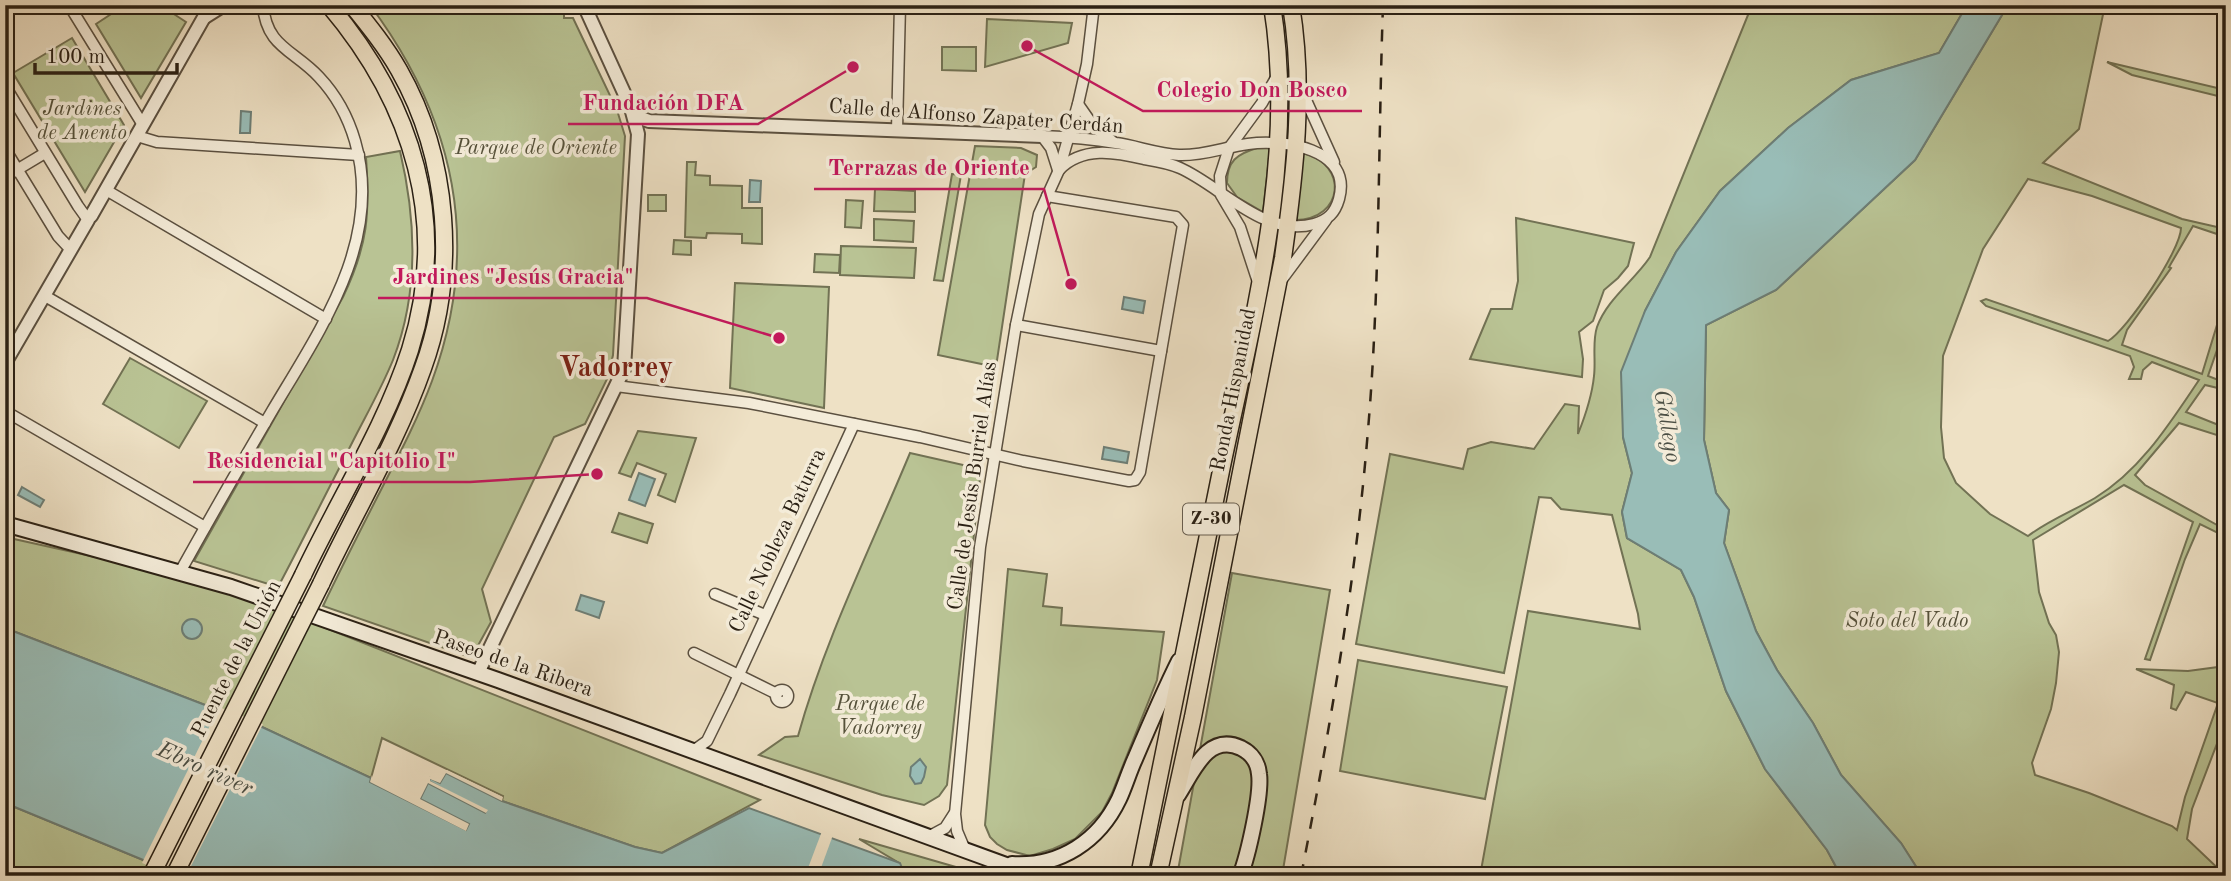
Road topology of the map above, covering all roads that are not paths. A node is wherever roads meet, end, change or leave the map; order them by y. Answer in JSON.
{"nodes":[{"id":1,"x":69,"y":5,"type":"edge"},
{"id":2,"x":211,"y":5,"type":"edge"},
{"id":3,"x":224,"y":5,"type":"edge"},
{"id":4,"x":263,"y":5,"type":"edge"},
{"id":5,"x":329,"y":5,"type":"edge"},
{"id":6,"x":352,"y":5,"type":"edge"},
{"id":7,"x":584,"y":5,"type":"edge"},
{"id":8,"x":900,"y":5,"type":"edge"},
{"id":9,"x":1006,"y":5,"type":"edge"},
{"id":10,"x":1014,"y":5,"type":"edge"},
{"id":11,"x":1272,"y":5,"type":"edge"},
{"id":12,"x":1291,"y":5,"type":"edge"},
{"id":13,"x":1094,"y":7,"type":"edge"},
{"id":14,"x":205,"y":18,"type":"junction"},
{"id":15,"x":1279,"y":73,"type":"junction"},
{"id":16,"x":1298,"y":83,"type":"junction"},
{"id":17,"x":5,"y":86,"type":"edge"},
{"id":18,"x":1078,"y":104,"type":"junction"},
{"id":19,"x":635,"y":116,"type":"junction"},
{"id":20,"x":140,"y":130,"type":"junction"},
{"id":21,"x":897,"y":130,"type":"junction"},
{"id":22,"x":1042,"y":136,"type":"junction"},
{"id":23,"x":1069,"y":138,"type":"junction"},
{"id":24,"x":1115,"y":143,"type":"junction"},
{"id":25,"x":1278,"y":144,"type":"junction"},
{"id":26,"x":1296,"y":147,"type":"junction"},
{"id":27,"x":1229,"y":148,"type":"junction"},
{"id":28,"x":5,"y":149,"type":"edge"},
{"id":29,"x":45,"y":153,"type":"junction"},
{"id":30,"x":359,"y":156,"type":"junction"},
{"id":31,"x":1335,"y":166,"type":"junction"},
{"id":32,"x":18,"y":169,"type":"junction"},
{"id":33,"x":1059,"y":170,"type":"junction"},
{"id":34,"x":5,"y":177,"type":"edge"},
{"id":35,"x":106,"y":190,"type":"junction"},
{"id":36,"x":1222,"y":195,"type":"junction"},
{"id":37,"x":1047,"y":196,"type":"junction"},
{"id":38,"x":89,"y":218,"type":"junction"},
{"id":39,"x":1327,"y":219,"type":"junction"},
{"id":40,"x":1269,"y":220,"type":"junction"},
{"id":41,"x":1288,"y":225,"type":"junction"},
{"id":42,"x":71,"y":250,"type":"junction"},
{"id":43,"x":1258,"y":283,"type":"junction"},
{"id":44,"x":1277,"y":287,"type":"junction"},
{"id":45,"x":44,"y":296,"type":"junction"},
{"id":46,"x":326,"y":319,"type":"junction"},
{"id":47,"x":1016,"y":325,"type":"junction"},
{"id":48,"x":5,"y":333,"type":"edge"},
{"id":49,"x":15,"y":347,"type":"junction"},
{"id":50,"x":1161,"y":351,"type":"junction"},
{"id":51,"x":5,"y":363,"type":"edge"},
{"id":52,"x":616,"y":386,"type":"junction"},
{"id":53,"x":5,"y":411,"type":"edge"},
{"id":54,"x":265,"y":423,"type":"junction"},
{"id":55,"x":855,"y":424,"type":"junction"},
{"id":56,"x":995,"y":455,"type":"junction"},
{"id":57,"x":5,"y":524,"type":"edge"},
{"id":58,"x":205,"y":527,"type":"junction"},
{"id":59,"x":180,"y":572,"type":"junction"},
{"id":60,"x":715,"y":594,"type":"dead end"},
{"id":61,"x":765,"y":615,"type":"junction"},
{"id":62,"x":1185,"y":650,"type":"junction"},
{"id":63,"x":694,"y":653,"type":"dead end"},
{"id":64,"x":478,"y":674,"type":"junction"},
{"id":65,"x":738,"y":675,"type":"junction"},
{"id":66,"x":776,"y":694,"type":"dead end"},
{"id":67,"x":707,"y":741,"type":"junction"},
{"id":68,"x":693,"y":751,"type":"junction"},
{"id":69,"x":710,"y":757,"type":"junction"},
{"id":70,"x":1174,"y":802,"type":"junction"},
{"id":71,"x":955,"y":814,"type":"junction"},
{"id":72,"x":930,"y":836,"type":"junction"},
{"id":73,"x":965,"y":850,"type":"junction"},
{"id":74,"x":1000,"y":863,"type":"junction"},
{"id":75,"x":151,"y":876,"type":"edge"},
{"id":76,"x":174,"y":876,"type":"edge"},
{"id":77,"x":1036,"y":876,"type":"edge"},
{"id":78,"x":1139,"y":876,"type":"edge"},
{"id":79,"x":1158,"y":876,"type":"edge"},
{"id":80,"x":1240,"y":876,"type":"edge"}],
"edges":[{"from":1,"to":20,"type":"street"},
{"from":2,"to":14,"type":"street"},
{"from":3,"to":14,"type":"street"},
{"from":4,"to":30,"type":"street"},
{"from":5,"to":75,"type":"main road","name":"Puente de la Unión","bridge":true},
{"from":6,"to":76,"type":"main road","name":"Puente de la Unión","bridge":true},
{"from":7,"to":19,"type":"street"},
{"from":8,"to":21,"type":"street"},
{"from":9,"to":10,"type":"street"},
{"from":10,"to":13,"type":"street"},
{"from":11,"to":15,"type":"main road","name":"Ronda Hispanidad","number":"Z-30"},
{"from":12,"to":16,"type":"main road","name":"Ronda Hispanidad","number":"Z-30"},
{"from":13,"to":18,"type":"street","name":"Calle de Jesús Burriel Alías"},
{"from":14,"to":20,"type":"street"},
{"from":15,"to":25,"type":"main road","name":"Ronda Hispanidad","number":"Z-30"},
{"from":15,"to":27,"type":"street"},
{"from":16,"to":26,"type":"main road","name":"Ronda Hispanidad","number":"Z-30"},
{"from":16,"to":31,"type":"street"},
{"from":17,"to":29,"type":"street"},
{"from":18,"to":23,"type":"street","name":"Calle de Jesús Burriel Alías"},
{"from":18,"to":24,"type":"street"},
{"from":19,"to":21,"type":"street","name":"Calle de Alfonso Zapater Cerdán"},
{"from":19,"to":52,"type":"street"},
{"from":20,"to":30,"type":"street"},
{"from":20,"to":35,"type":"street"},
{"from":21,"to":22,"type":"street","name":"Calle de Alfonso Zapater Cerdán"},
{"from":22,"to":23,"type":"street","name":"Calle de Alfonso Zapater Cerdán"},
{"from":22,"to":33,"type":"street"},
{"from":23,"to":24,"type":"street","name":"Calle de Alfonso Zapater Cerdán"},
{"from":23,"to":33,"type":"street","name":"Calle de Jesús Burriel Alías"},
{"from":24,"to":27,"type":"street","name":"Calle de Alfonso Zapater Cerdán"},
{"from":25,"to":26,"type":"street","name":"Calle de Alfonso Zapater Cerdán"},
{"from":25,"to":27,"type":"street","name":"Calle de Alfonso Zapater Cerdán"},
{"from":25,"to":40,"type":"main road","name":"Ronda Hispanidad","number":"Z-30"},
{"from":26,"to":31,"type":"street","name":"Calle de Alfonso Zapater Cerdán"},
{"from":26,"to":41,"type":"main road","name":"Ronda Hispanidad","number":"Z-30"},
{"from":27,"to":36,"type":"street"},
{"from":28,"to":32,"type":"street"},
{"from":29,"to":32,"type":"street"},
{"from":29,"to":38,"type":"street"},
{"from":30,"to":46,"type":"street"},
{"from":31,"to":39,"type":"street"},
{"from":32,"to":34,"type":"street"},
{"from":32,"to":42,"type":"street"},
{"from":33,"to":36,"type":"street"},
{"from":33,"to":37,"type":"street","name":"Calle de Jesús Burriel Alías"},
{"from":35,"to":38,"type":"street"},
{"from":35,"to":46,"type":"street"},
{"from":36,"to":40,"type":"street"},
{"from":36,"to":43,"type":"street"},
{"from":37,"to":47,"type":"street","name":"Calle de Jesús Burriel Alías"},
{"from":37,"to":50,"type":"street"},
{"from":38,"to":42,"type":"street"},
{"from":39,"to":41,"type":"street"},
{"from":39,"to":44,"type":"street"},
{"from":40,"to":41,"type":"street"},
{"from":40,"to":43,"type":"main road","name":"Ronda Hispanidad","number":"Z-30"},
{"from":41,"to":44,"type":"main road","name":"Ronda Hispanidad","number":"Z-30"},
{"from":42,"to":45,"type":"street"},
{"from":43,"to":62,"type":"main road","name":"Ronda Hispanidad","number":"Z-30"},
{"from":44,"to":70,"type":"main road","name":"Ronda Hispanidad","number":"Z-30"},
{"from":45,"to":49,"type":"street"},
{"from":45,"to":54,"type":"street"},
{"from":46,"to":54,"type":"street"},
{"from":47,"to":50,"type":"street"},
{"from":47,"to":56,"type":"street","name":"Calle de Jesús Burriel Alías"},
{"from":48,"to":49,"type":"street"},
{"from":49,"to":51,"type":"street"},
{"from":50,"to":56,"type":"street"},
{"from":52,"to":55,"type":"street"},
{"from":52,"to":64,"type":"street"},
{"from":53,"to":58,"type":"street"},
{"from":54,"to":58,"type":"street"},
{"from":55,"to":56,"type":"street"},
{"from":55,"to":61,"type":"street","name":"Calle Nobleza Baturra"},
{"from":56,"to":71,"type":"street","name":"Calle de Jesús Burriel Alías"},
{"from":57,"to":59,"type":"main road","name":"Paseo de la Ribera"},
{"from":58,"to":59,"type":"street"},
{"from":59,"to":64,"type":"main road","name":"Paseo de la Ribera"},
{"from":60,"to":61,"type":"street"},
{"from":61,"to":65,"type":"street","name":"Calle Nobleza Baturra"},
{"from":62,"to":74,"type":"main road"},
{"from":62,"to":78,"type":"main road","name":"Ronda Hispanidad","number":"Z-30"},
{"from":63,"to":65,"type":"street"},
{"from":64,"to":68,"type":"main road","name":"Paseo de la Ribera"},
{"from":65,"to":66,"type":"street"},
{"from":65,"to":67,"type":"street","name":"Calle Nobleza Baturra"},
{"from":67,"to":68,"type":"street","name":"Calle Nobleza Baturra"},
{"from":67,"to":69,"type":"street"},
{"from":68,"to":69,"type":"main road","name":"Paseo de la Ribera"},
{"from":69,"to":72,"type":"main road","name":"Paseo de la Ribera"},
{"from":70,"to":79,"type":"main road","name":"Ronda Hispanidad","number":"Z-30"},
{"from":70,"to":80,"type":"main road"},
{"from":71,"to":72,"type":"street"},
{"from":71,"to":73,"type":"street","name":"Calle de Jesús Burriel Alías"},
{"from":72,"to":73,"type":"main road","name":"Paseo de la Ribera"},
{"from":73,"to":74,"type":"main road","name":"Paseo de la Ribera"},
{"from":74,"to":77,"type":"main road","name":"Paseo de la Ribera"}]}
